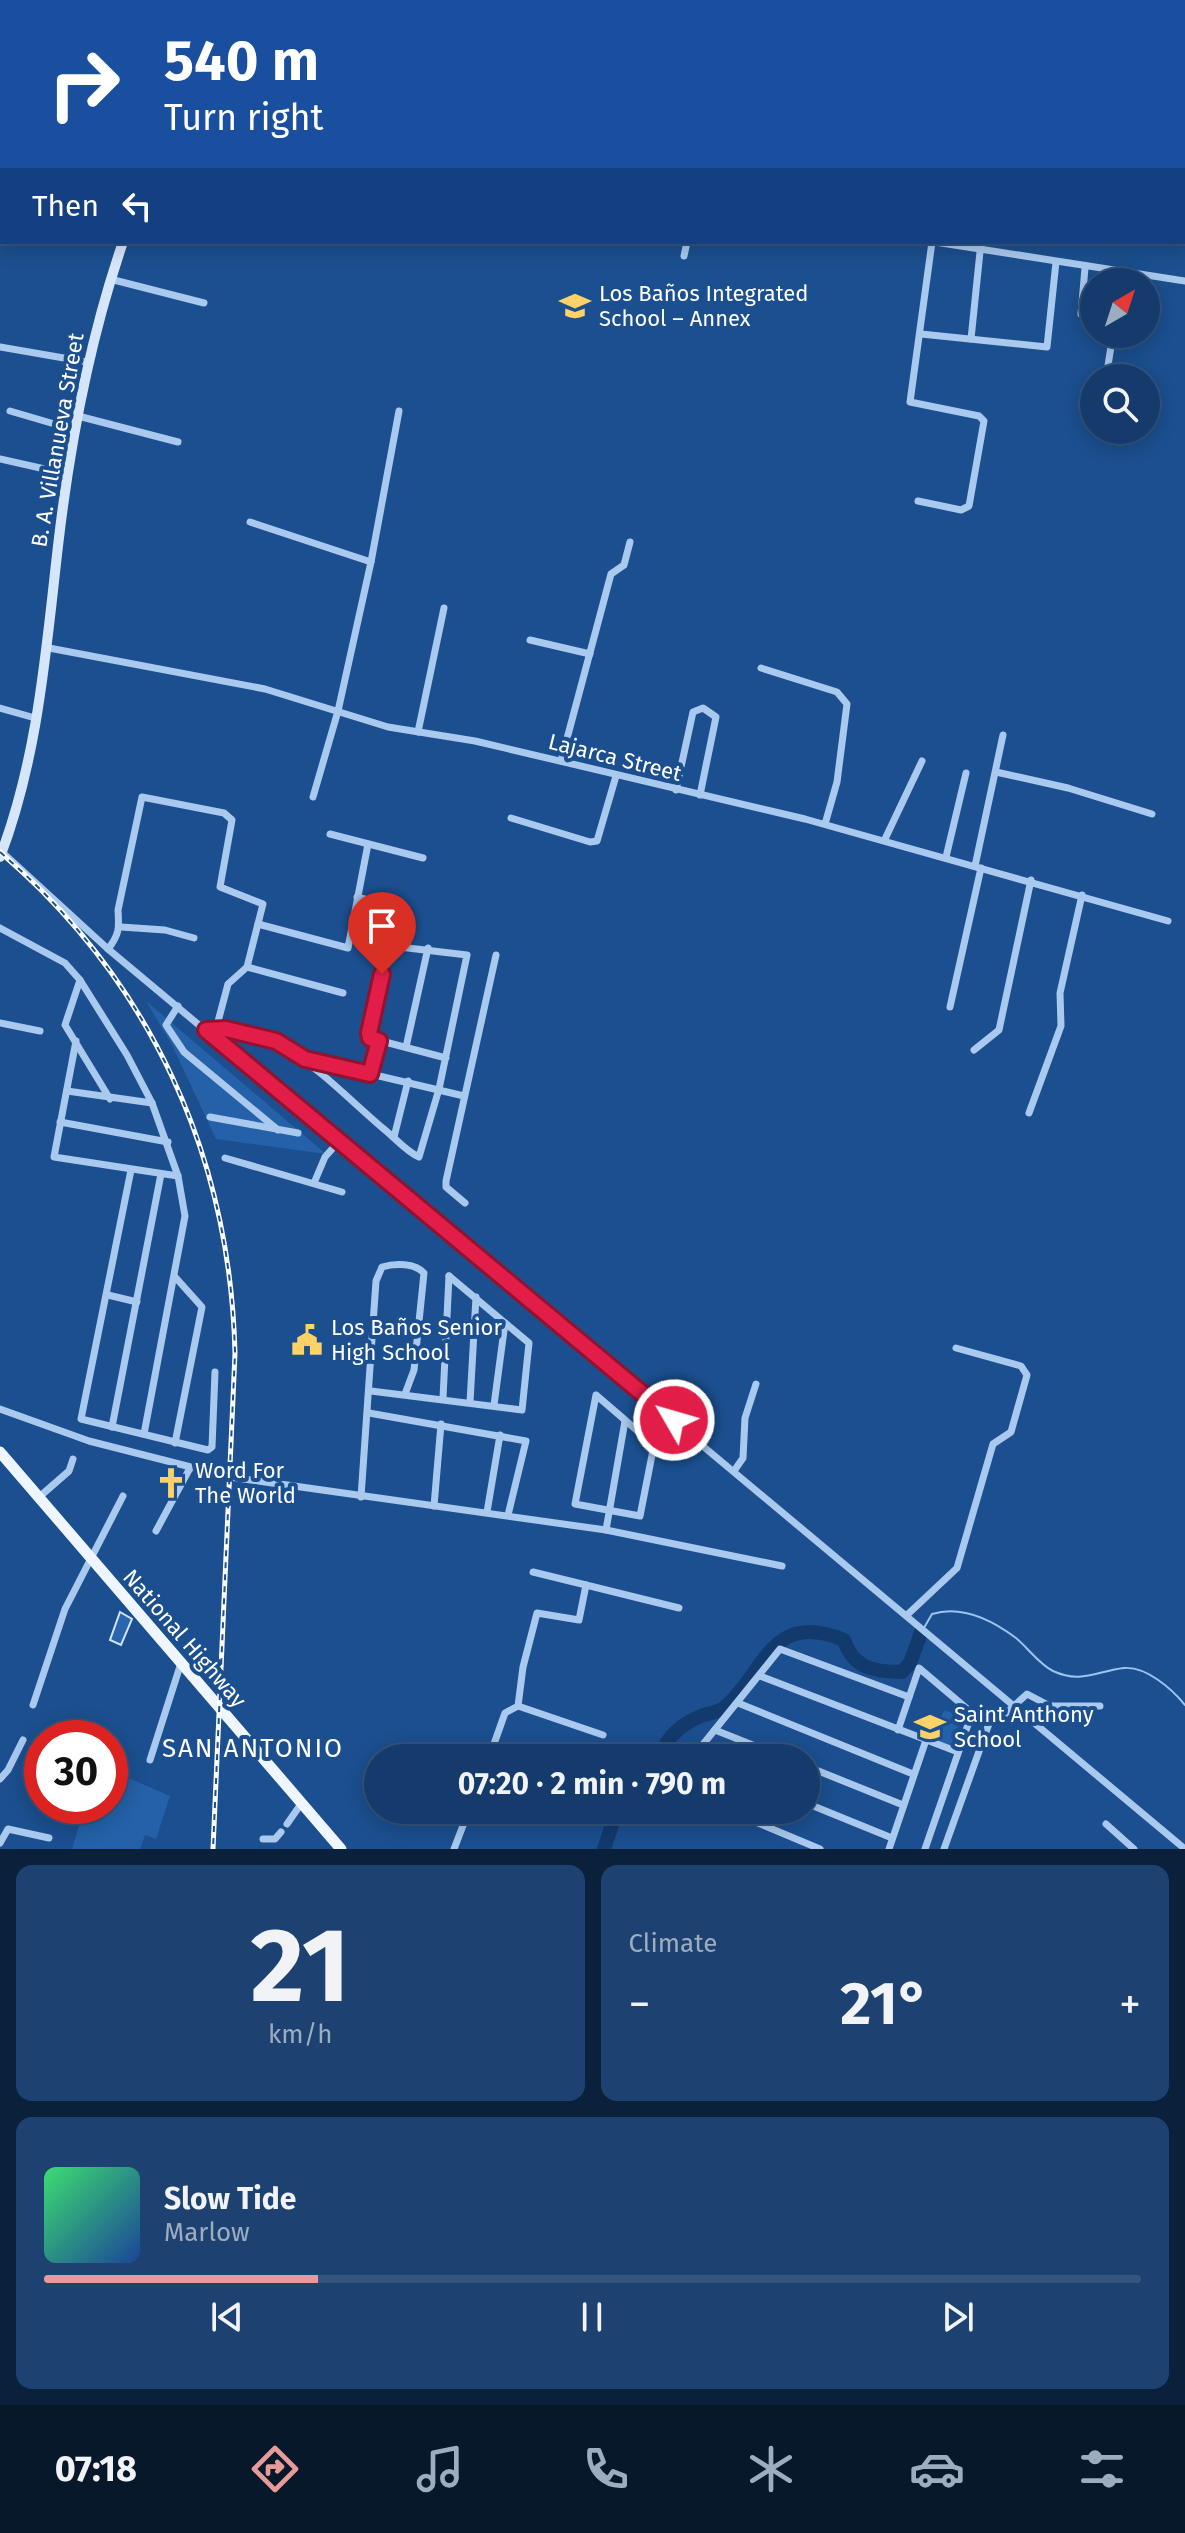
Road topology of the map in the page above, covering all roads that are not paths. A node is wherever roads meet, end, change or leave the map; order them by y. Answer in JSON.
{"nodes":[{"id":1,"x":122,"y":244,"type":"edge"},
{"id":2,"x":687,"y":244,"type":"edge"},
{"id":3,"x":934,"y":244,"type":"edge"},
{"id":4,"x":980,"y":245,"type":"edge"},
{"id":5,"x":684,"y":256,"type":"dead end"},
{"id":6,"x":1056,"y":262,"type":"junction"},
{"id":7,"x":1085,"y":268,"type":"edge"},
{"id":8,"x":1160,"y":278,"type":"edge"},
{"id":9,"x":110,"y":279,"type":"junction"},
{"id":10,"x":1185,"y":281,"type":"edge"},
{"id":11,"x":204,"y":303,"type":"dead end"},
{"id":12,"x":921,"y":334,"type":"junction"},
{"id":13,"x":971,"y":339,"type":"junction"},
{"id":14,"x":0,"y":347,"type":"edge"},
{"id":15,"x":87,"y":362,"type":"junction"},
{"id":16,"x":10,"y":411,"type":"dead end"},
{"id":17,"x":399,"y":411,"type":"dead end"},
{"id":18,"x":78,"y":416,"type":"junction"},
{"id":19,"x":75,"y":430,"type":"junction"},
{"id":20,"x":178,"y":442,"type":"dead end"},
{"id":21,"x":0,"y":459,"type":"edge"},
{"id":22,"x":67,"y":474,"type":"junction"},
{"id":23,"x":918,"y":501,"type":"dead end"},
{"id":24,"x":250,"y":522,"type":"dead end"},
{"id":25,"x":630,"y":542,"type":"dead end"},
{"id":26,"x":371,"y":562,"type":"junction"},
{"id":27,"x":444,"y":608,"type":"dead end"},
{"id":28,"x":530,"y":640,"type":"dead end"},
{"id":29,"x":49,"y":648,"type":"junction"},
{"id":30,"x":590,"y":654,"type":"junction"},
{"id":31,"x":761,"y":668,"type":"dead end"},
{"id":32,"x":0,"y":708,"type":"edge"},
{"id":33,"x":338,"y":711,"type":"junction"},
{"id":34,"x":35,"y":718,"type":"junction"},
{"id":35,"x":418,"y":732,"type":"junction"},
{"id":36,"x":1003,"y":735,"type":"dead end"},
{"id":37,"x":561,"y":761,"type":"junction"},
{"id":38,"x":922,"y":761,"type":"dead end"},
{"id":39,"x":996,"y":772,"type":"junction"},
{"id":40,"x":966,"y":773,"type":"dead end"},
{"id":41,"x":616,"y":776,"type":"junction"},
{"id":42,"x":676,"y":790,"type":"junction"},
{"id":43,"x":700,"y":795,"type":"junction"},
{"id":44,"x":313,"y":797,"type":"dead end"},
{"id":45,"x":1152,"y":814,"type":"dead end"},
{"id":46,"x":511,"y":818,"type":"dead end"},
{"id":47,"x":825,"y":824,"type":"junction"},
{"id":48,"x":330,"y":834,"type":"dead end"},
{"id":49,"x":885,"y":839,"type":"junction"},
{"id":50,"x":368,"y":844,"type":"junction"},
{"id":51,"x":1,"y":855,"type":"edge"},
{"id":52,"x":946,"y":857,"type":"junction"},
{"id":53,"x":423,"y":858,"type":"dead end"},
{"id":54,"x":978,"y":867,"type":"junction"},
{"id":55,"x":1031,"y":880,"type":"junction"},
{"id":56,"x":1082,"y":895,"type":"junction"},
{"id":57,"x":357,"y":897,"type":"junction"},
{"id":58,"x":390,"y":906,"type":"dead end"},
{"id":59,"x":1168,"y":921,"type":"dead end"},
{"id":60,"x":258,"y":924,"type":"junction"},
{"id":61,"x":121,"y":927,"type":"junction"},
{"id":62,"x":0,"y":928,"type":"edge"},
{"id":63,"x":194,"y":938,"type":"dead end"},
{"id":64,"x":428,"y":948,"type":"junction"},
{"id":65,"x":108,"y":949,"type":"junction"},
{"id":66,"x":496,"y":955,"type":"dead end"},
{"id":67,"x":247,"y":967,"type":"junction"},
{"id":68,"x":80,"y":980,"type":"junction"},
{"id":69,"x":343,"y":993,"type":"dead end"},
{"id":70,"x":178,"y":1006,"type":"junction"},
{"id":71,"x":950,"y":1007,"type":"dead end"},
{"id":72,"x":0,"y":1023,"type":"edge"},
{"id":73,"x":216,"y":1029,"type":"junction"},
{"id":74,"x":206,"y":1030,"type":"junction"},
{"id":75,"x":40,"y":1031,"type":"dead end"},
{"id":76,"x":76,"y":1041,"type":"junction"},
{"id":77,"x":379,"y":1041,"type":"junction"},
{"id":78,"x":406,"y":1047,"type":"junction"},
{"id":79,"x":974,"y":1050,"type":"dead end"},
{"id":80,"x":446,"y":1058,"type":"junction"},
{"id":81,"x":305,"y":1059,"type":"junction"},
{"id":82,"x":370,"y":1074,"type":"junction"},
{"id":83,"x":408,"y":1081,"type":"junction"},
{"id":84,"x":439,"y":1089,"type":"junction"},
{"id":85,"x":67,"y":1091,"type":"junction"},
{"id":86,"x":464,"y":1096,"type":"junction"},
{"id":87,"x":110,"y":1099,"type":"junction"},
{"id":88,"x":152,"y":1103,"type":"junction"},
{"id":89,"x":1029,"y":1113,"type":"dead end"},
{"id":90,"x":210,"y":1117,"type":"dead end"},
{"id":91,"x":60,"y":1122,"type":"junction"},
{"id":92,"x":278,"y":1130,"type":"junction"},
{"id":93,"x":298,"y":1133,"type":"dead end"},
{"id":94,"x":394,"y":1137,"type":"junction"},
{"id":95,"x":340,"y":1140,"type":"junction"},
{"id":96,"x":168,"y":1142,"type":"junction"},
{"id":97,"x":225,"y":1158,"type":"dead end"},
{"id":98,"x":131,"y":1170,"type":"junction"},
{"id":99,"x":161,"y":1174,"type":"junction"},
{"id":100,"x":178,"y":1176,"type":"junction"},
{"id":101,"x":314,"y":1183,"type":"junction"},
{"id":102,"x":342,"y":1192,"type":"dead end"},
{"id":103,"x":465,"y":1203,"type":"dead end"},
{"id":104,"x":176,"y":1277,"type":"junction"},
{"id":105,"x":108,"y":1295,"type":"junction"},
{"id":106,"x":476,"y":1297,"type":"junction"},
{"id":107,"x":137,"y":1302,"type":"junction"},
{"id":108,"x":505,"y":1323,"type":"junction"},
{"id":109,"x":956,"y":1348,"type":"dead end"},
{"id":110,"x":215,"y":1372,"type":"dead end"},
{"id":111,"x":756,"y":1384,"type":"dead end"},
{"id":112,"x":371,"y":1391,"type":"junction"},
{"id":113,"x":405,"y":1394,"type":"junction"},
{"id":114,"x":443,"y":1398,"type":"junction"},
{"id":115,"x":470,"y":1402,"type":"junction"},
{"id":116,"x":494,"y":1405,"type":"junction"},
{"id":117,"x":0,"y":1409,"type":"edge"},
{"id":118,"x":369,"y":1413,"type":"junction"},
{"id":119,"x":625,"y":1421,"type":"junction"},
{"id":120,"x":441,"y":1424,"type":"junction"},
{"id":121,"x":112,"y":1427,"type":"junction"},
{"id":122,"x":144,"y":1434,"type":"junction"},
{"id":123,"x":500,"y":1435,"type":"junction"},
{"id":124,"x":175,"y":1443,"type":"junction"},
{"id":125,"x":0,"y":1452,"type":"edge"},
{"id":126,"x":73,"y":1459,"type":"dead end"},
{"id":127,"x":190,"y":1468,"type":"junction"},
{"id":128,"x":734,"y":1471,"type":"junction"},
{"id":129,"x":123,"y":1496,"type":"dead end"},
{"id":130,"x":361,"y":1497,"type":"junction"},
{"id":131,"x":38,"y":1498,"type":"junction"},
{"id":132,"x":434,"y":1506,"type":"junction"},
{"id":133,"x":487,"y":1512,"type":"junction"},
{"id":134,"x":610,"y":1512,"type":"junction"},
{"id":135,"x":508,"y":1515,"type":"junction"},
{"id":136,"x":606,"y":1530,"type":"junction"},
{"id":137,"x":156,"y":1531,"type":"dead end"},
{"id":138,"x":92,"y":1560,"type":"junction"},
{"id":139,"x":782,"y":1566,"type":"dead end"},
{"id":140,"x":533,"y":1572,"type":"dead end"},
{"id":141,"x":586,"y":1585,"type":"junction"},
{"id":142,"x":679,"y":1608,"type":"dead end"},
{"id":143,"x":908,"y":1615,"type":"junction"},
{"id":144,"x":181,"y":1663,"type":"junction"},
{"id":145,"x":760,"y":1676,"type":"junction"},
{"id":146,"x":909,"y":1697,"type":"junction"},
{"id":147,"x":738,"y":1703,"type":"junction"},
{"id":148,"x":33,"y":1705,"type":"dead end"},
{"id":149,"x":518,"y":1706,"type":"junction"},
{"id":150,"x":1016,"y":1706,"type":"junction"},
{"id":151,"x":1100,"y":1706,"type":"dead end"},
{"id":152,"x":715,"y":1730,"type":"junction"},
{"id":153,"x":898,"y":1730,"type":"junction"},
{"id":154,"x":603,"y":1735,"type":"dead end"},
{"id":155,"x":23,"y":1740,"type":"dead end"},
{"id":156,"x":926,"y":1740,"type":"junction"},
{"id":157,"x":494,"y":1744,"type":"edge"},
{"id":158,"x":704,"y":1744,"type":"edge"},
{"id":159,"x":750,"y":1744,"type":"edge"},
{"id":160,"x":958,"y":1752,"type":"junction"},
{"id":161,"x":150,"y":1760,"type":"dead end"},
{"id":162,"x":820,"y":1772,"type":"edge"},
{"id":163,"x":913,"y":1774,"type":"junction"},
{"id":164,"x":0,"y":1779,"type":"edge"},
{"id":165,"x":301,"y":1804,"type":"junction"},
{"id":166,"x":903,"y":1805,"type":"junction"},
{"id":167,"x":820,"y":1809,"type":"edge"},
{"id":168,"x":287,"y":1824,"type":"dead end"},
{"id":169,"x":464,"y":1824,"type":"edge"},
{"id":170,"x":760,"y":1824,"type":"edge"},
{"id":171,"x":1106,"y":1824,"type":"dead end"},
{"id":172,"x":281,"y":1832,"type":"dead end"},
{"id":173,"x":49,"y":1838,"type":"dead end"},
{"id":174,"x":892,"y":1838,"type":"junction"},
{"id":175,"x":263,"y":1839,"type":"dead end"},
{"id":176,"x":0,"y":1843,"type":"edge"},
{"id":177,"x":341,"y":1849,"type":"edge"},
{"id":178,"x":454,"y":1849,"type":"edge"},
{"id":179,"x":820,"y":1849,"type":"edge"},
{"id":180,"x":889,"y":1849,"type":"edge"},
{"id":181,"x":925,"y":1849,"type":"edge"},
{"id":182,"x":944,"y":1849,"type":"edge"},
{"id":183,"x":1134,"y":1849,"type":"edge"},
{"id":184,"x":1185,"y":1849,"type":"edge"}],
"edges":[{"from":1,"to":9,"type":"street","name":"B. A. Villanueva Street"},
{"from":2,"to":5,"type":"street"},
{"from":3,"to":12,"type":"street"},
{"from":4,"to":6,"type":"street"},
{"from":4,"to":13,"type":"street"},
{"from":6,"to":7,"type":"street"},
{"from":6,"to":13,"type":"street"},
{"from":8,"to":10,"type":"street"},
{"from":9,"to":11,"type":"street"},
{"from":9,"to":15,"type":"street","name":"B. A. Villanueva Street"},
{"from":12,"to":13,"type":"street"},
{"from":12,"to":23,"type":"street"},
{"from":14,"to":15,"type":"street"},
{"from":15,"to":18,"type":"street","name":"B. A. Villanueva Street"},
{"from":16,"to":19,"type":"street"},
{"from":17,"to":26,"type":"street"},
{"from":18,"to":19,"type":"street","name":"B. A. Villanueva Street"},
{"from":18,"to":20,"type":"street"},
{"from":19,"to":22,"type":"street","name":"B. A. Villanueva Street"},
{"from":21,"to":22,"type":"street"},
{"from":22,"to":29,"type":"street","name":"B. A. Villanueva Street"},
{"from":24,"to":26,"type":"street"},
{"from":25,"to":30,"type":"street"},
{"from":26,"to":33,"type":"street"},
{"from":27,"to":35,"type":"street"},
{"from":28,"to":30,"type":"street"},
{"from":29,"to":33,"type":"street","name":"Lajarca Street"},
{"from":29,"to":34,"type":"street","name":"B. A. Villanueva Street"},
{"from":30,"to":37,"type":"street"},
{"from":31,"to":47,"type":"street"},
{"from":32,"to":34,"type":"street"},
{"from":33,"to":35,"type":"street","name":"Lajarca Street"},
{"from":33,"to":44,"type":"street"},
{"from":34,"to":51,"type":"street","name":"B. A. Villanueva Street"},
{"from":35,"to":37,"type":"street","name":"Lajarca Street"},
{"from":36,"to":39,"type":"street"},
{"from":37,"to":41,"type":"street","name":"Lajarca Street"},
{"from":38,"to":49,"type":"street"},
{"from":39,"to":45,"type":"street"},
{"from":39,"to":54,"type":"street"},
{"from":40,"to":52,"type":"street"},
{"from":41,"to":42,"type":"street","name":"Lajarca Street"},
{"from":41,"to":46,"type":"street"},
{"from":42,"to":43,"type":"street","name":"Lajarca Street"},
{"from":42,"to":43,"type":"street"},
{"from":43,"to":47,"type":"street","name":"Lajarca Street"},
{"from":47,"to":49,"type":"street","name":"Lajarca Street"},
{"from":48,"to":50,"type":"street"},
{"from":49,"to":52,"type":"street","name":"Lajarca Street"},
{"from":50,"to":53,"type":"street"},
{"from":50,"to":57,"type":"street"},
{"from":51,"to":65,"type":"street"},
{"from":52,"to":54,"type":"street","name":"Lajarca Street"},
{"from":54,"to":55,"type":"street","name":"Lajarca Street"},
{"from":54,"to":71,"type":"street"},
{"from":55,"to":56,"type":"street","name":"Lajarca Street"},
{"from":55,"to":79,"type":"street"},
{"from":56,"to":59,"type":"street","name":"Lajarca Street"},
{"from":56,"to":89,"type":"street"},
{"from":57,"to":58,"type":"street"},
{"from":57,"to":60,"type":"street"},
{"from":60,"to":61,"type":"street"},
{"from":60,"to":67,"type":"street"},
{"from":61,"to":63,"type":"street"},
{"from":61,"to":65,"type":"street"},
{"from":62,"to":68,"type":"street"},
{"from":64,"to":77,"type":"street"},
{"from":64,"to":78,"type":"street"},
{"from":64,"to":80,"type":"street"},
{"from":65,"to":70,"type":"street"},
{"from":66,"to":86,"type":"street"},
{"from":67,"to":69,"type":"street"},
{"from":67,"to":73,"type":"street"},
{"from":68,"to":76,"type":"street"},
{"from":68,"to":88,"type":"street"},
{"from":70,"to":74,"type":"street"},
{"from":70,"to":92,"type":"street"},
{"from":72,"to":75,"type":"street"},
{"from":73,"to":74,"type":"street"},
{"from":73,"to":81,"type":"street"},
{"from":74,"to":95,"type":"street"},
{"from":76,"to":85,"type":"street"},
{"from":76,"to":87,"type":"street"},
{"from":77,"to":78,"type":"street"},
{"from":77,"to":82,"type":"street"},
{"from":78,"to":80,"type":"street"},
{"from":80,"to":84,"type":"street"},
{"from":81,"to":82,"type":"street"},
{"from":81,"to":94,"type":"street"},
{"from":82,"to":83,"type":"street"},
{"from":83,"to":84,"type":"street"},
{"from":83,"to":94,"type":"street"},
{"from":84,"to":86,"type":"street"},
{"from":84,"to":94,"type":"street"},
{"from":85,"to":87,"type":"street"},
{"from":85,"to":91,"type":"street"},
{"from":86,"to":103,"type":"street"},
{"from":87,"to":88,"type":"street"},
{"from":88,"to":96,"type":"street"},
{"from":90,"to":92,"type":"street"},
{"from":91,"to":96,"type":"street"},
{"from":91,"to":98,"type":"street"},
{"from":92,"to":93,"type":"street"},
{"from":95,"to":101,"type":"street"},
{"from":95,"to":128,"type":"street"},
{"from":96,"to":100,"type":"street"},
{"from":97,"to":101,"type":"street"},
{"from":98,"to":99,"type":"street"},
{"from":98,"to":105,"type":"street"},
{"from":99,"to":100,"type":"street"},
{"from":99,"to":107,"type":"street"},
{"from":100,"to":104,"type":"street"},
{"from":101,"to":102,"type":"street"},
{"from":104,"to":122,"type":"street"},
{"from":104,"to":124,"type":"street"},
{"from":105,"to":107,"type":"street"},
{"from":105,"to":121,"type":"street"},
{"from":106,"to":108,"type":"street"},
{"from":106,"to":114,"type":"street"},
{"from":106,"to":115,"type":"street"},
{"from":107,"to":121,"type":"street"},
{"from":108,"to":116,"type":"street"},
{"from":108,"to":116,"type":"street"},
{"from":109,"to":143,"type":"street"},
{"from":110,"to":124,"type":"street"},
{"from":111,"to":128,"type":"street"},
{"from":112,"to":113,"type":"street"},
{"from":112,"to":113,"type":"street"},
{"from":112,"to":118,"type":"street"},
{"from":113,"to":114,"type":"street"},
{"from":114,"to":115,"type":"street"},
{"from":115,"to":116,"type":"street"},
{"from":117,"to":127,"type":"street"},
{"from":118,"to":120,"type":"street"},
{"from":118,"to":130,"type":"street"},
{"from":119,"to":134,"type":"street"},
{"from":119,"to":134,"type":"street"},
{"from":119,"to":134,"type":"street"},
{"from":120,"to":123,"type":"street"},
{"from":120,"to":132,"type":"street"},
{"from":121,"to":122,"type":"street"},
{"from":122,"to":124,"type":"street"},
{"from":123,"to":133,"type":"street"},
{"from":123,"to":135,"type":"street"},
{"from":125,"to":131,"type":"main road","name":"National Highway"},
{"from":126,"to":131,"type":"street"},
{"from":127,"to":130,"type":"street"},
{"from":127,"to":137,"type":"street"},
{"from":128,"to":143,"type":"street"},
{"from":129,"to":138,"type":"street"},
{"from":130,"to":132,"type":"street"},
{"from":131,"to":138,"type":"main road","name":"National Highway"},
{"from":132,"to":133,"type":"street"},
{"from":133,"to":135,"type":"street"},
{"from":134,"to":136,"type":"street"},
{"from":135,"to":136,"type":"street"},
{"from":136,"to":139,"type":"street"},
{"from":138,"to":144,"type":"main road","name":"National Highway"},
{"from":138,"to":148,"type":"street"},
{"from":140,"to":141,"type":"street"},
{"from":141,"to":142,"type":"street"},
{"from":141,"to":149,"type":"street"},
{"from":143,"to":150,"type":"street"},
{"from":144,"to":161,"type":"street"},
{"from":144,"to":165,"type":"main road","name":"National Highway"},
{"from":145,"to":146,"type":"street"},
{"from":145,"to":147,"type":"street"},
{"from":145,"to":153,"type":"street"},
{"from":146,"to":153,"type":"street"},
{"from":146,"to":160,"type":"street"},
{"from":147,"to":152,"type":"street"},
{"from":147,"to":163,"type":"street"},
{"from":149,"to":154,"type":"street"},
{"from":149,"to":157,"type":"street"},
{"from":150,"to":151,"type":"street"},
{"from":150,"to":182,"type":"street"},
{"from":150,"to":184,"type":"street"},
{"from":152,"to":158,"type":"street"},
{"from":152,"to":159,"type":"street"},
{"from":153,"to":156,"type":"street"},
{"from":155,"to":164,"type":"street"},
{"from":156,"to":160,"type":"street"},
{"from":156,"to":163,"type":"street"},
{"from":160,"to":181,"type":"street"},
{"from":162,"to":166,"type":"street"},
{"from":163,"to":166,"type":"street"},
{"from":165,"to":168,"type":"street"},
{"from":165,"to":177,"type":"main road","name":"National Highway"},
{"from":166,"to":174,"type":"street"},
{"from":167,"to":174,"type":"street"},
{"from":169,"to":178,"type":"street"},
{"from":170,"to":179,"type":"street"},
{"from":171,"to":183,"type":"street"},
{"from":172,"to":175,"type":"street"},
{"from":173,"to":176,"type":"street"},
{"from":174,"to":180,"type":"street"}]}
